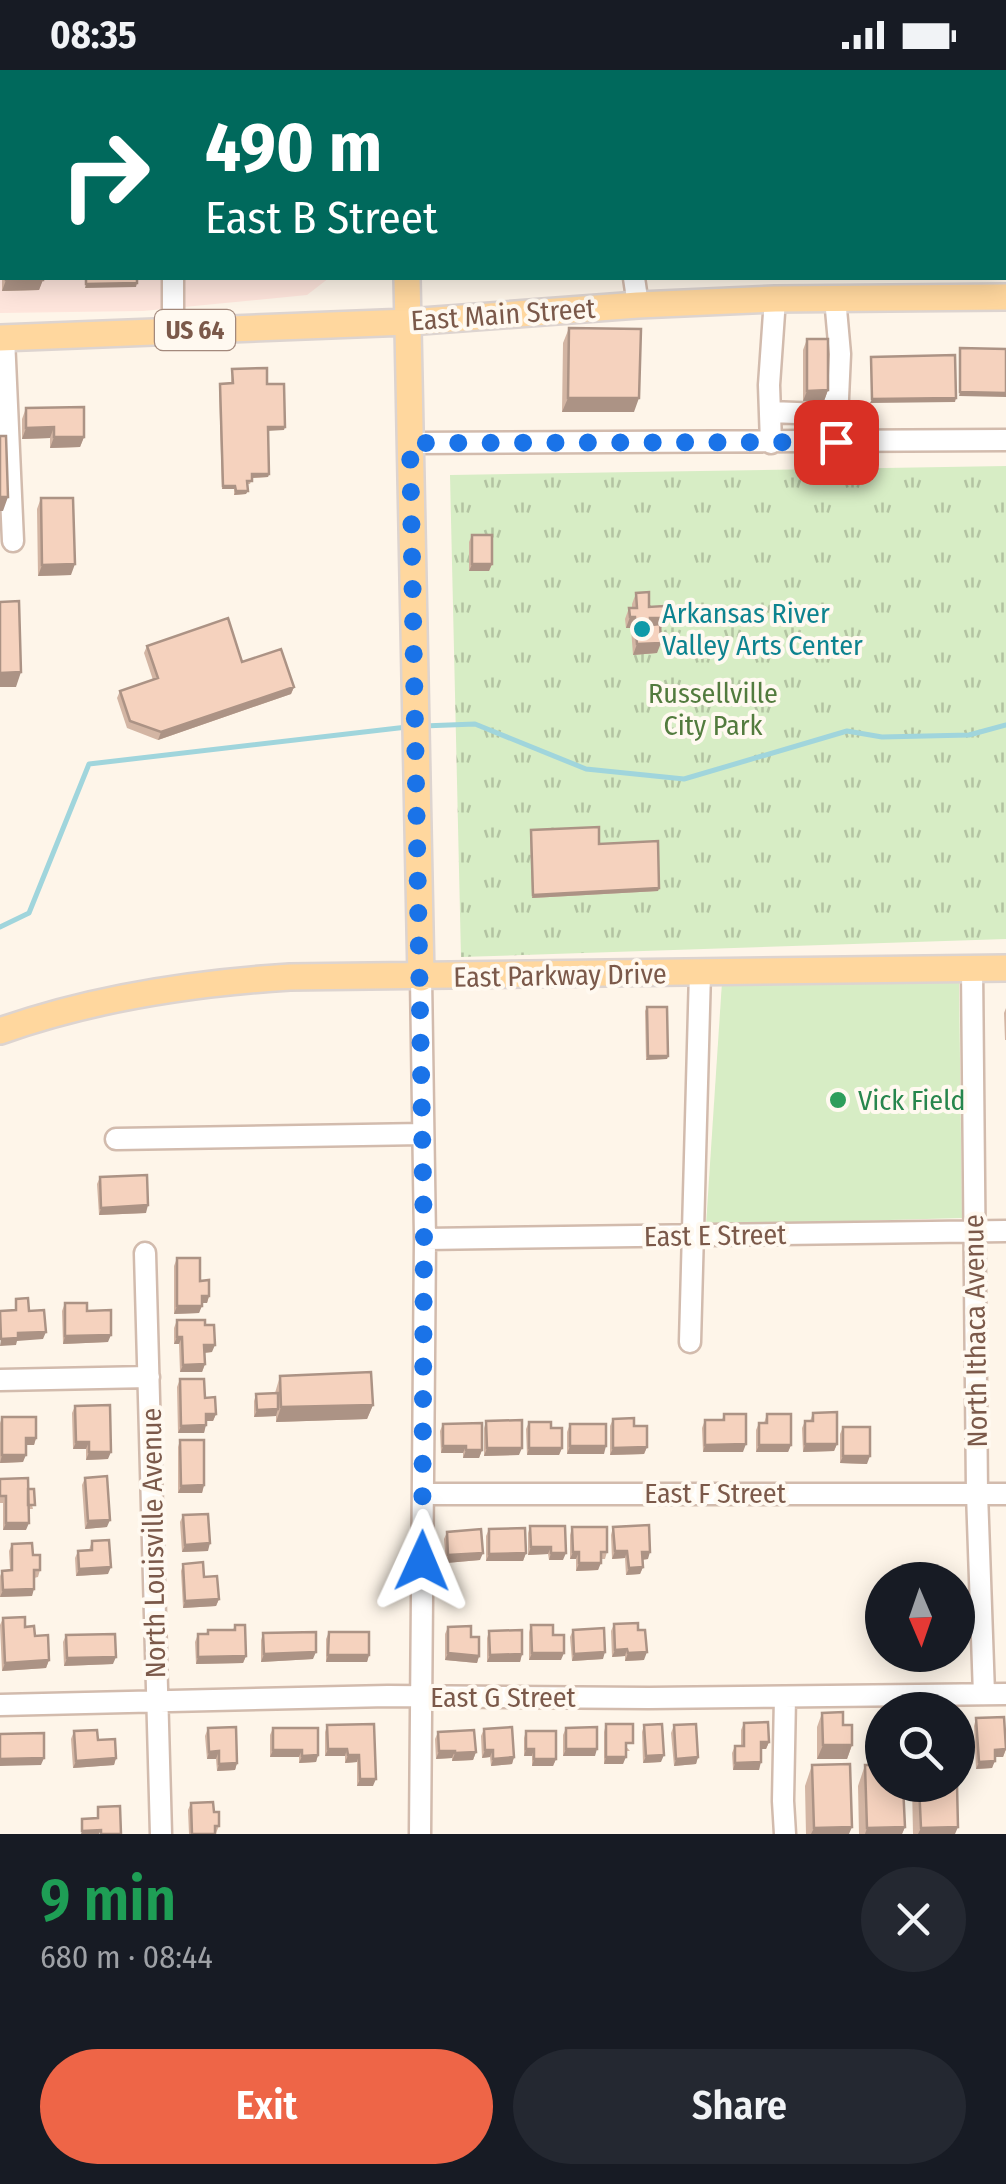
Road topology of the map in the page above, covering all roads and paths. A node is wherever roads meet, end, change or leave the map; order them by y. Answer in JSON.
{"nodes":[{"id":1,"x":173,"y":280,"type":"edge"},
{"id":2,"x":407,"y":280,"type":"edge"},
{"id":3,"x":634,"y":280,"type":"edge"},
{"id":4,"x":1006,"y":297,"type":"edge"},
{"id":5,"x":836,"y":298,"type":"junction"},
{"id":6,"x":775,"y":299,"type":"junction"},
{"id":7,"x":638,"y":304,"type":"junction"},
{"id":8,"x":408,"y":322,"type":"junction"},
{"id":9,"x":173,"y":331,"type":"junction"},
{"id":10,"x":2,"y":338,"type":"edge"},
{"id":11,"x":839,"y":348,"type":"junction"},
{"id":12,"x":770,"y":412,"type":"junction"},
{"id":13,"x":1006,"y":440,"type":"edge"},
{"id":14,"x":836,"y":442,"type":"junction"},
{"id":15,"x":410,"y":443,"type":"junction"},
{"id":16,"x":771,"y":443,"type":"junction"},
{"id":17,"x":14,"y":541,"type":"dead end"},
{"id":18,"x":972,"y":968,"type":"junction"},
{"id":19,"x":1006,"y":968,"type":"edge"},
{"id":20,"x":700,"y":972,"type":"junction"},
{"id":21,"x":421,"y":978,"type":"junction"},
{"id":22,"x":0,"y":1031,"type":"edge"},
{"id":23,"x":423,"y":1134,"type":"junction"},
{"id":24,"x":116,"y":1140,"type":"dead end"},
{"id":25,"x":974,"y":1231,"type":"junction"},
{"id":26,"x":1006,"y":1231,"type":"edge"},
{"id":27,"x":696,"y":1236,"type":"junction"},
{"id":28,"x":424,"y":1239,"type":"junction"},
{"id":29,"x":146,"y":1252,"type":"dead end"},
{"id":30,"x":690,"y":1342,"type":"dead end"},
{"id":31,"x":149,"y":1377,"type":"junction"},
{"id":32,"x":0,"y":1380,"type":"edge"},
{"id":33,"x":423,"y":1494,"type":"junction"},
{"id":34,"x":977,"y":1494,"type":"junction"},
{"id":35,"x":1006,"y":1494,"type":"edge"},
{"id":36,"x":984,"y":1694,"type":"junction"},
{"id":37,"x":1006,"y":1694,"type":"edge"},
{"id":38,"x":420,"y":1696,"type":"junction"},
{"id":39,"x":784,"y":1696,"type":"junction"},
{"id":40,"x":157,"y":1702,"type":"junction"},
{"id":41,"x":0,"y":1704,"type":"edge"},
{"id":42,"x":161,"y":1834,"type":"edge"},
{"id":43,"x":420,"y":1834,"type":"edge"},
{"id":44,"x":786,"y":1834,"type":"edge"}],
"edges":[{"from":1,"to":9,"type":"street"},
{"from":2,"to":8,"type":"main road"},
{"from":3,"to":7,"type":"street"},
{"from":4,"to":5,"type":"main road","name":"East Main Street","number":"US 64"},
{"from":5,"to":6,"type":"main road","name":"East Main Street","number":"US 64"},
{"from":5,"to":11,"type":"street"},
{"from":6,"to":7,"type":"main road","name":"East Main Street","number":"US 64"},
{"from":6,"to":12,"type":"street"},
{"from":7,"to":8,"type":"main road","name":"East Main Street","number":"US 64"},
{"from":8,"to":9,"type":"main road","name":"East Main Street","number":"US 64"},
{"from":8,"to":15,"type":"main road"},
{"from":9,"to":10,"type":"main road","name":"East Main Street","number":"US 64"},
{"from":10,"to":17,"type":"street"},
{"from":11,"to":12,"type":"street"},
{"from":11,"to":14,"type":"street"},
{"from":12,"to":16,"type":"street"},
{"from":13,"to":14,"type":"street"},
{"from":14,"to":16,"type":"street"},
{"from":15,"to":16,"type":"street"},
{"from":15,"to":21,"type":"main road"},
{"from":18,"to":19,"type":"main road","name":"East Parkway Drive"},
{"from":18,"to":20,"type":"main road","name":"East Parkway Drive"},
{"from":18,"to":25,"type":"street","name":"North Ithaca Avenue"},
{"from":20,"to":21,"type":"main road","name":"East Parkway Drive"},
{"from":20,"to":27,"type":"street"},
{"from":21,"to":22,"type":"main road","name":"East Parkway Drive"},
{"from":21,"to":23,"type":"street"},
{"from":23,"to":24,"type":"street"},
{"from":23,"to":28,"type":"street"},
{"from":25,"to":26,"type":"street","name":"East E Street"},
{"from":25,"to":27,"type":"street","name":"East E Street"},
{"from":25,"to":34,"type":"street","name":"North Ithaca Avenue"},
{"from":27,"to":28,"type":"street","name":"East E Street"},
{"from":27,"to":30,"type":"street"},
{"from":28,"to":33,"type":"street"},
{"from":29,"to":31,"type":"street","name":"North Louisville Avenue"},
{"from":31,"to":32,"type":"street"},
{"from":31,"to":40,"type":"street","name":"North Louisville Avenue"},
{"from":33,"to":34,"type":"street","name":"East F Street"},
{"from":33,"to":38,"type":"street"},
{"from":34,"to":35,"type":"street","name":"East F Street"},
{"from":34,"to":36,"type":"street","name":"North Ithaca Avenue"},
{"from":36,"to":37,"type":"street","name":"East G Street"},
{"from":36,"to":39,"type":"street","name":"East G Street"},
{"from":38,"to":39,"type":"street","name":"East G Street"},
{"from":38,"to":40,"type":"street","name":"East G Street"},
{"from":38,"to":43,"type":"street"},
{"from":39,"to":44,"type":"street"},
{"from":40,"to":41,"type":"street","name":"East G Street"},
{"from":40,"to":42,"type":"street","name":"North Louisville Avenue"}]}
